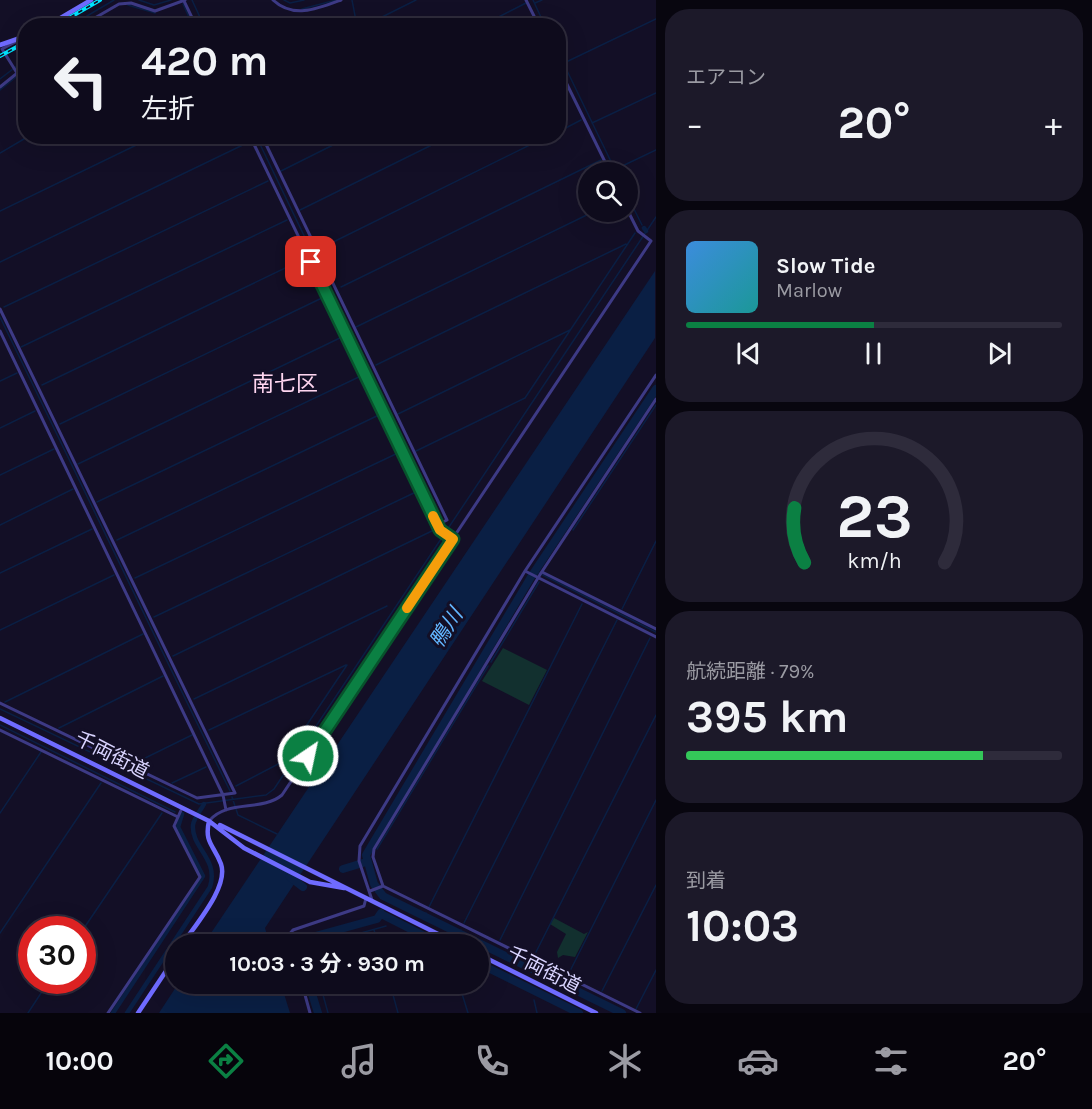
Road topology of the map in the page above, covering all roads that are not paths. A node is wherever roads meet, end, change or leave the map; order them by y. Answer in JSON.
{"nodes":[{"id":1,"x":91,"y":0,"type":"edge"},
{"id":2,"x":273,"y":0,"type":"edge"},
{"id":3,"x":341,"y":0,"type":"edge"},
{"id":4,"x":526,"y":0,"type":"edge"},
{"id":5,"x":185,"y":1,"type":"edge"},
{"id":6,"x":61,"y":18,"type":"edge"},
{"id":7,"x":95,"y":18,"type":"edge"},
{"id":8,"x":192,"y":18,"type":"edge"},
{"id":9,"x":535,"y":18,"type":"edge"},
{"id":10,"x":18,"y":39,"type":"edge"},
{"id":11,"x":18,"y":40,"type":"edge"},
{"id":12,"x":0,"y":45,"type":"edge"},
{"id":13,"x":16,"y":73,"type":"joint"},
{"id":14,"x":566,"y":82,"type":"edge"},
{"id":15,"x":0,"y":87,"type":"edge"},
{"id":16,"x":254,"y":144,"type":"edge"},
{"id":17,"x":266,"y":144,"type":"edge"},
{"id":18,"x":605,"y":162,"type":"edge"},
{"id":19,"x":634,"y":222,"type":"edge"},
{"id":20,"x":0,"y":309,"type":"edge"},
{"id":21,"x":0,"y":331,"type":"edge"},
{"id":22,"x":656,"y":375,"type":"edge"},
{"id":23,"x":656,"y":399,"type":"edge"},
{"id":24,"x":441,"y":523,"type":"junction"},
{"id":25,"x":452,"y":538,"type":"junction"},
{"id":26,"x":525,"y":571,"type":"junction"},
{"id":27,"x":537,"y":575,"type":"junction"},
{"id":28,"x":656,"y":629,"type":"edge"},
{"id":29,"x":656,"y":637,"type":"edge"},
{"id":30,"x":0,"y":703,"type":"edge"},
{"id":31,"x":0,"y":718,"type":"edge"},
{"id":32,"x":0,"y":730,"type":"edge"},
{"id":33,"x":224,"y":796,"type":"junction"},
{"id":34,"x":182,"y":807,"type":"junction"},
{"id":35,"x":226,"y":808,"type":"junction"},
{"id":36,"x":178,"y":817,"type":"junction"},
{"id":37,"x":209,"y":821,"type":"junction"},
{"id":38,"x":381,"y":887,"type":"junction"},
{"id":39,"x":344,"y":888,"type":"junction"},
{"id":40,"x":372,"y":890,"type":"junction"},
{"id":41,"x":366,"y":898,"type":"junction"},
{"id":42,"x":372,"y":901,"type":"junction"},
{"id":43,"x":189,"y":934,"type":"edge"},
{"id":44,"x":290,"y":934,"type":"edge"},
{"id":45,"x":438,"y":934,"type":"edge"},
{"id":46,"x":489,"y":960,"type":"edge"},
{"id":47,"x":165,"y":972,"type":"edge"},
{"id":48,"x":305,"y":994,"type":"edge"},
{"id":49,"x":108,"y":1013,"type":"edge"},
{"id":50,"x":138,"y":1013,"type":"edge"},
{"id":51,"x":310,"y":1013,"type":"edge"},
{"id":52,"x":596,"y":1013,"type":"edge"},
{"id":53,"x":640,"y":1013,"type":"edge"}],
"edges":[{"from":1,"to":6,"type":"street"},
{"from":2,"to":3,"type":"street"},
{"from":4,"to":9,"type":"street"},
{"from":5,"to":7,"type":"street"},
{"from":5,"to":8,"type":"street"},
{"from":10,"to":12,"type":"street"},
{"from":11,"to":13,"type":"street"},
{"from":13,"to":15,"type":"street"},
{"from":14,"to":18,"type":"street"},
{"from":16,"to":24,"type":"street"},
{"from":17,"to":24,"type":"street"},
{"from":19,"to":25,"type":"street"},
{"from":20,"to":33,"type":"street"},
{"from":21,"to":33,"type":"street"},
{"from":22,"to":26,"type":"street"},
{"from":23,"to":27,"type":"street"},
{"from":24,"to":25,"type":"street"},
{"from":25,"to":35,"type":"street"},
{"from":26,"to":27,"type":"street"},
{"from":26,"to":40,"type":"street"},
{"from":27,"to":28,"type":"street"},
{"from":27,"to":29,"type":"street"},
{"from":27,"to":38,"type":"street"},
{"from":30,"to":33,"type":"street"},
{"from":31,"to":34,"type":"street","name":"千両街道"},
{"from":32,"to":36,"type":"street"},
{"from":33,"to":35,"type":"street"},
{"from":34,"to":36,"type":"street"},
{"from":34,"to":37,"type":"street","name":"千両街道"},
{"from":35,"to":37,"type":"street"},
{"from":36,"to":49,"type":"street"},
{"from":37,"to":39,"type":"street","name":"千両街道"},
{"from":37,"to":39,"type":"street","name":"千両街道"},
{"from":37,"to":43,"type":"street"},
{"from":38,"to":40,"type":"street"},
{"from":38,"to":53,"type":"street"},
{"from":39,"to":41,"type":"street","name":"千両街道"},
{"from":40,"to":42,"type":"street"},
{"from":41,"to":42,"type":"street","name":"千両街道"},
{"from":41,"to":44,"type":"street"},
{"from":42,"to":45,"type":"street","name":"千両街道"},
{"from":46,"to":52,"type":"street","name":"千両街道"},
{"from":47,"to":50,"type":"street"},
{"from":48,"to":51,"type":"street"}]}
